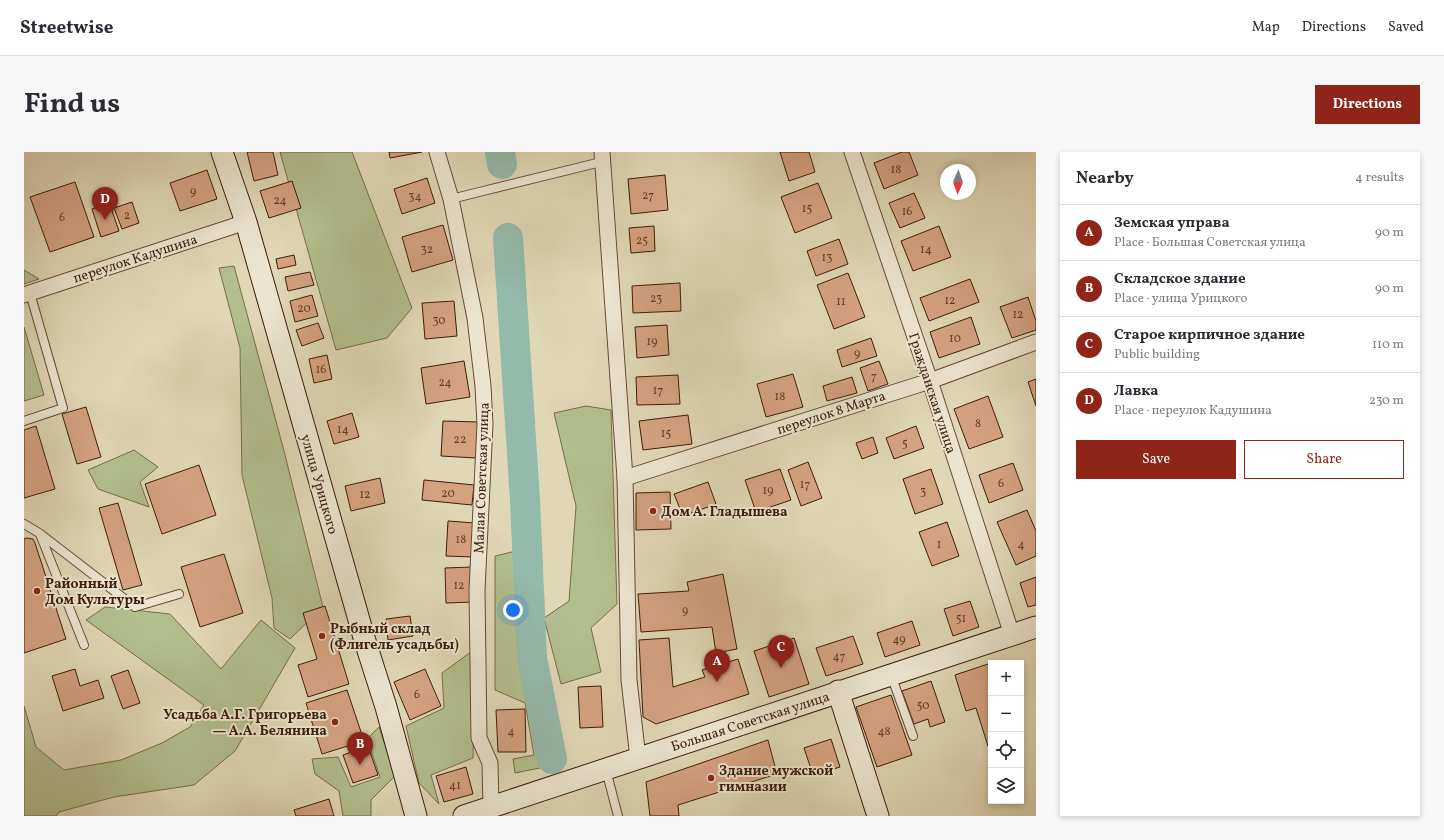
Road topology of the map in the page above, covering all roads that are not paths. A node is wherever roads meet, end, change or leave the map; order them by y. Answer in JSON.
{"nodes":[{"id":1,"x":222,"y":152,"type":"edge"},
{"id":2,"x":437,"y":152,"type":"edge"},
{"id":3,"x":852,"y":152,"type":"edge"},
{"id":4,"x":602,"y":157,"type":"edge"},
{"id":5,"x":451,"y":199,"type":"junction"},
{"id":6,"x":246,"y":222,"type":"junction"},
{"id":7,"x":27,"y":294,"type":"edge"},
{"id":8,"x":1036,"y":342,"type":"edge"},
{"id":9,"x":930,"y":381,"type":"junction"},
{"id":10,"x":24,"y":421,"type":"edge"},
{"id":11,"x":625,"y":478,"type":"junction"},
{"id":12,"x":24,"y":524,"type":"edge"},
{"id":13,"x":39,"y":533,"type":"junction"},
{"id":14,"x":179,"y":594,"type":"dead end"},
{"id":15,"x":1036,"y":628,"type":"edge"},
{"id":16,"x":1012,"y":635,"type":"junction"},
{"id":17,"x":84,"y":645,"type":"dead end"},
{"id":18,"x":891,"y":675,"type":"junction"},
{"id":19,"x":838,"y":691,"type":"junction"},
{"id":20,"x":913,"y":736,"type":"dead end"},
{"id":21,"x":638,"y":758,"type":"junction"},
{"id":22,"x":605,"y":769,"type":"junction"},
{"id":23,"x":491,"y":807,"type":"junction"},
{"id":24,"x":416,"y":816,"type":"edge"},
{"id":25,"x":464,"y":816,"type":"edge"},
{"id":26,"x":618,"y":816,"type":"edge"},
{"id":27,"x":878,"y":816,"type":"edge"}],
"edges":[{"from":1,"to":6,"type":"main road","name":"улица Урицкого"},
{"from":2,"to":5,"type":"street","name":"Малая Советская улица"},
{"from":3,"to":9,"type":"street","name":"Гражданская улица"},
{"from":4,"to":5,"type":"lane"},
{"from":4,"to":11,"type":"street"},
{"from":5,"to":23,"type":"street","name":"Малая Советская улица"},
{"from":6,"to":7,"type":"street","name":"переулок Кадушина"},
{"from":6,"to":24,"type":"main road","name":"улица Урицкого"},
{"from":7,"to":10,"type":"lane"},
{"from":8,"to":9,"type":"street","name":"переулок 8 Марта"},
{"from":9,"to":11,"type":"street","name":"переулок 8 Марта"},
{"from":9,"to":16,"type":"street","name":"Гражданская улица"},
{"from":11,"to":21,"type":"street"},
{"from":12,"to":13,"type":"lane"},
{"from":13,"to":14,"type":"lane"},
{"from":13,"to":17,"type":"lane"},
{"from":15,"to":16,"type":"main road","name":"Большая Советская улица"},
{"from":16,"to":18,"type":"main road","name":"Большая Советская улица"},
{"from":18,"to":19,"type":"main road","name":"Большая Советская улица"},
{"from":18,"to":20,"type":"lane"},
{"from":19,"to":21,"type":"main road","name":"Большая Советская улица"},
{"from":19,"to":27,"type":"main road"},
{"from":21,"to":22,"type":"main road","name":"Большая Советская улица"},
{"from":22,"to":23,"type":"main road","name":"Большая Советская улица"},
{"from":22,"to":26,"type":"lane"},
{"from":23,"to":25,"type":"main road","name":"Большая Советская улица"}]}
